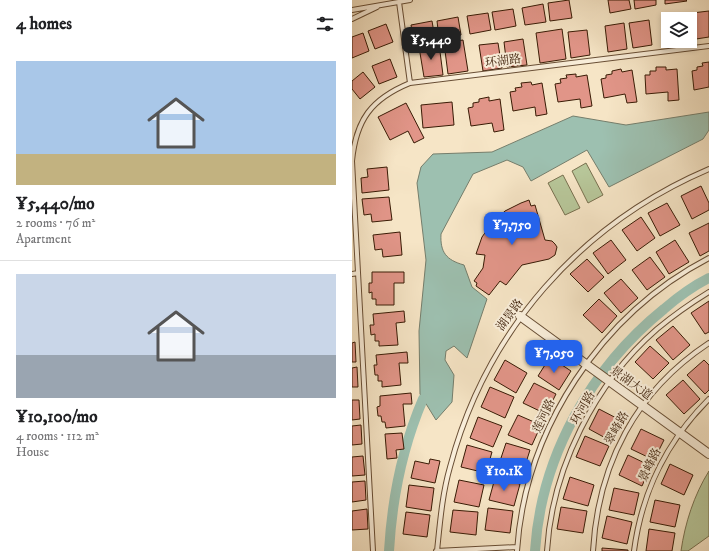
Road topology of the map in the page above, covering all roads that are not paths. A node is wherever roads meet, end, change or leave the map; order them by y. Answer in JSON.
{"nodes":[{"id":1,"x":410,"y":0,"type":"edge"},
{"id":2,"x":399,"y":2,"type":"junction"},
{"id":3,"x":352,"y":10,"type":"edge"},
{"id":4,"x":352,"y":19,"type":"edge"},
{"id":5,"x":709,"y":46,"type":"edge"},
{"id":6,"x":410,"y":83,"type":"junction"},
{"id":7,"x":709,"y":169,"type":"edge"},
{"id":8,"x":709,"y":258,"type":"edge"},
{"id":9,"x":352,"y":274,"type":"edge"},
{"id":10,"x":358,"y":274,"type":"junction"},
{"id":11,"x":709,"y":292,"type":"edge"},
{"id":12,"x":520,"y":316,"type":"junction"},
{"id":13,"x":709,"y":343,"type":"edge"},
{"id":14,"x":586,"y":364,"type":"junction"},
{"id":15,"x":610,"y":382,"type":"junction"},
{"id":16,"x":709,"y":400,"type":"edge"},
{"id":17,"x":642,"y":406,"type":"junction"},
{"id":18,"x":680,"y":433,"type":"junction"},
{"id":19,"x":709,"y":454,"type":"edge"},
{"id":20,"x":517,"y":549,"type":"edge"},
{"id":21,"x":373,"y":551,"type":"edge"},
{"id":22,"x":436,"y":551,"type":"edge"},
{"id":23,"x":547,"y":551,"type":"edge"},
{"id":24,"x":593,"y":551,"type":"edge"},
{"id":25,"x":634,"y":551,"type":"edge"}],
"edges":[{"from":1,"to":2,"type":"lane"},
{"from":2,"to":3,"type":"lane"},
{"from":2,"to":4,"type":"lane"},
{"from":2,"to":6,"type":"lane"},
{"from":5,"to":6,"type":"lane","name":"环湖路"},
{"from":6,"to":10,"type":"lane","name":"环湖路"},
{"from":7,"to":12,"type":"lane","name":"湖景路"},
{"from":8,"to":14,"type":"lane","name":"莲河路"},
{"from":9,"to":10,"type":"lane"},
{"from":10,"to":21,"type":"lane","name":"环湖路"},
{"from":11,"to":15,"type":"lane","name":"环河路"},
{"from":12,"to":14,"type":"street","name":"景湖大道"},
{"from":12,"to":22,"type":"lane","name":"湖景路"},
{"from":13,"to":17,"type":"lane","name":"翠峰路"},
{"from":14,"to":15,"type":"street","name":"景湖大道"},
{"from":14,"to":20,"type":"lane","name":"莲河路"},
{"from":15,"to":17,"type":"street","name":"景湖大道"},
{"from":15,"to":23,"type":"lane","name":"环河路"},
{"from":16,"to":18,"type":"lane","name":"景峰路"},
{"from":17,"to":18,"type":"street","name":"景湖大道"},
{"from":17,"to":24,"type":"lane","name":"翠峰路"},
{"from":18,"to":19,"type":"street","name":"景湖大道"},
{"from":18,"to":25,"type":"lane","name":"景峰路"},
{"from":20,"to":22,"type":"lane"}]}
